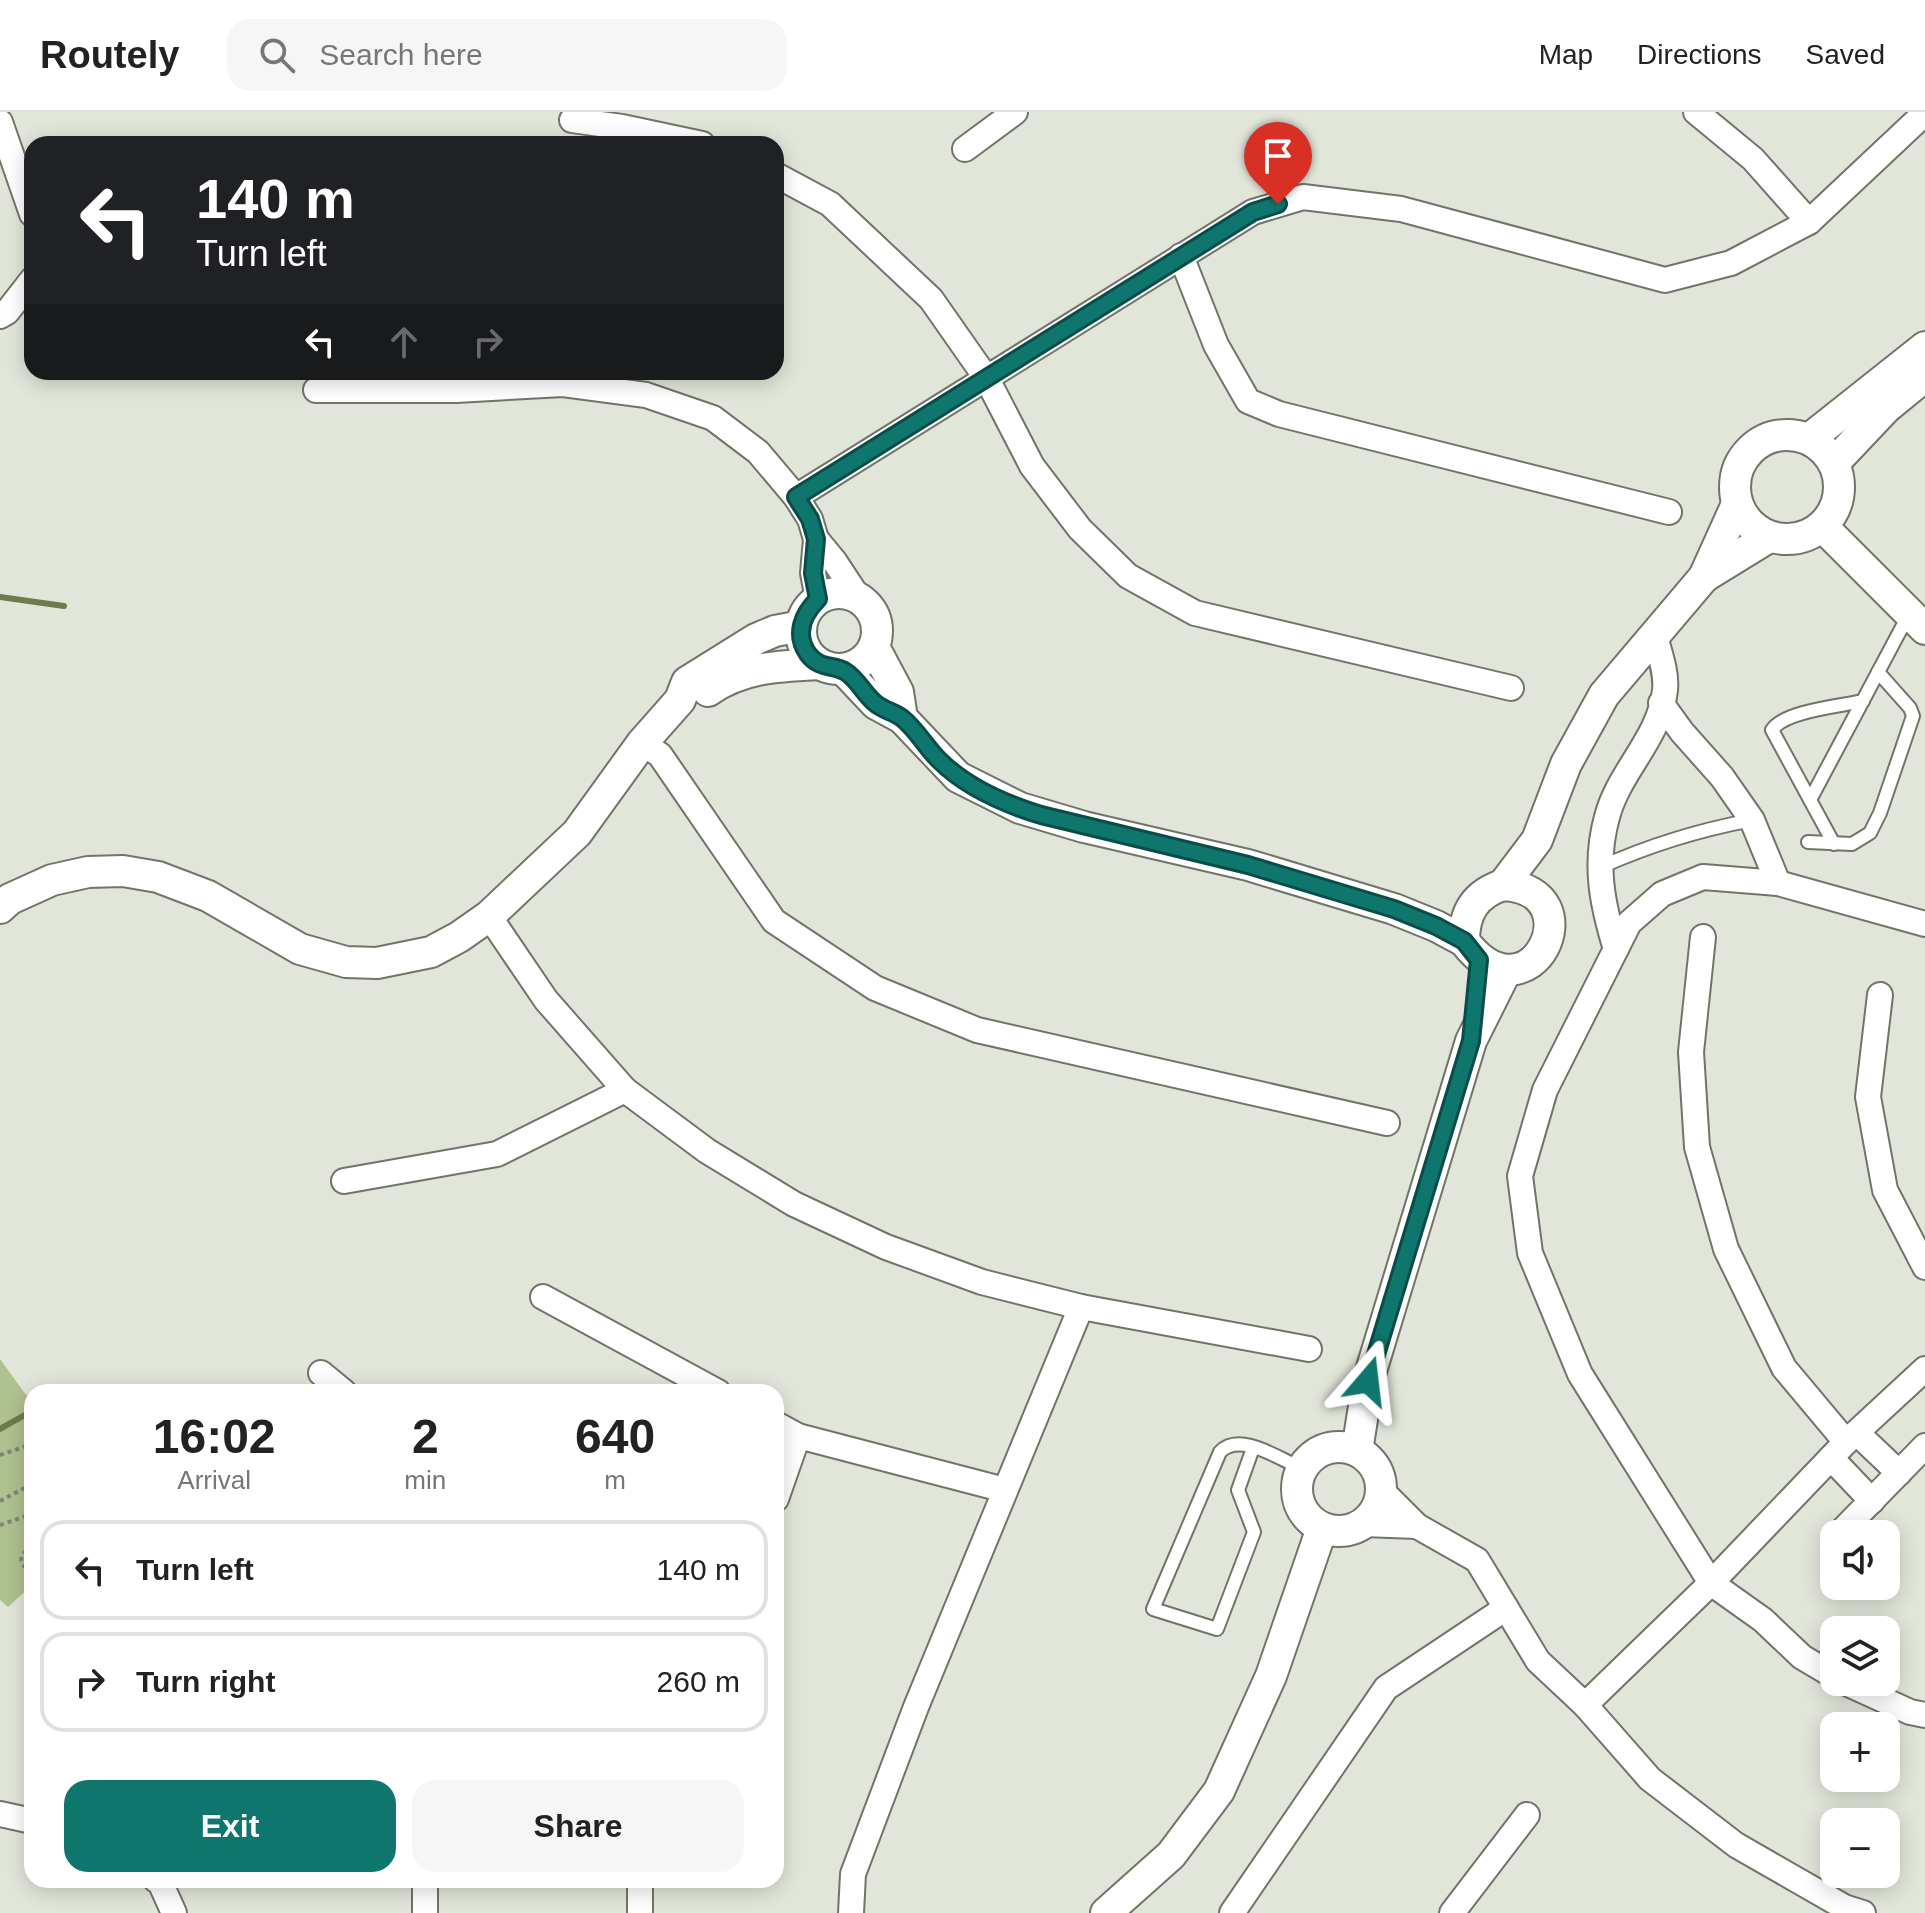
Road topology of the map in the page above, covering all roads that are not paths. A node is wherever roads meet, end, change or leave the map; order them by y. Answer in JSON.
{"nodes":[{"id":1,"x":1015,"y":112,"type":"edge"},
{"id":2,"x":1696,"y":112,"type":"edge"},
{"id":3,"x":1925,"y":113,"type":"edge"},
{"id":4,"x":572,"y":120,"type":"dead end"},
{"id":5,"x":0,"y":122,"type":"edge"},
{"id":6,"x":664,"y":136,"type":"edge"},
{"id":7,"x":965,"y":149,"type":"dead end"},
{"id":8,"x":784,"y":179,"type":"edge"},
{"id":9,"x":24,"y":191,"type":"edge"},
{"id":10,"x":1809,"y":222,"type":"junction"},
{"id":11,"x":1181,"y":256,"type":"junction"},
{"id":12,"x":24,"y":290,"type":"edge"},
{"id":13,"x":0,"y":316,"type":"edge"},
{"id":14,"x":1925,"y":347,"type":"edge"},
{"id":15,"x":1925,"y":376,"type":"edge"},
{"id":16,"x":987,"y":379,"type":"junction"},
{"id":17,"x":316,"y":390,"type":"dead end"},
{"id":18,"x":1809,"y":439,"type":"junction"},
{"id":19,"x":1834,"y":463,"type":"junction"},
{"id":20,"x":796,"y":497,"type":"junction"},
{"id":21,"x":1737,"y":504,"type":"junction"},
{"id":22,"x":1669,"y":512,"type":"dead end"},
{"id":23,"x":1822,"y":526,"type":"junction"},
{"id":24,"x":1769,"y":537,"type":"junction"},
{"id":25,"x":816,"y":539,"type":"junction"},
{"id":26,"x":1704,"y":577,"type":"junction"},
{"id":27,"x":858,"y":597,"type":"junction"},
{"id":28,"x":818,"y":599,"type":"junction"},
{"id":29,"x":1917,"y":622,"type":"edge"},
{"id":30,"x":801,"y":626,"type":"junction"},
{"id":31,"x":1655,"y":636,"type":"junction"},
{"id":32,"x":874,"y":647,"type":"junction"},
{"id":33,"x":831,"y":667,"type":"junction"},
{"id":34,"x":1878,"y":672,"type":"junction"},
{"id":35,"x":1511,"y":688,"type":"dead end"},
{"id":36,"x":680,"y":700,"type":"junction"},
{"id":37,"x":1863,"y":701,"type":"junction"},
{"id":38,"x":1661,"y":703,"type":"junction"},
{"id":39,"x":902,"y":718,"type":"junction"},
{"id":40,"x":642,"y":743,"type":"junction"},
{"id":41,"x":1810,"y":800,"type":"junction"},
{"id":42,"x":1752,"y":820,"type":"junction"},
{"id":43,"x":1537,"y":840,"type":"junction"},
{"id":44,"x":1808,"y":842,"type":"dead end"},
{"id":45,"x":1834,"y":844,"type":"junction"},
{"id":46,"x":1601,"y":867,"type":"junction"},
{"id":47,"x":1778,"y":883,"type":"junction"},
{"id":48,"x":1503,"y":885,"type":"junction"},
{"id":49,"x":1541,"y":900,"type":"junction"},
{"id":50,"x":1473,"y":904,"type":"junction"},
{"id":51,"x":0,"y":908,"type":"edge"},
{"id":52,"x":1394,"y":909,"type":"junction"},
{"id":53,"x":489,"y":916,"type":"junction"},
{"id":54,"x":1925,"y":924,"type":"edge"},
{"id":55,"x":1703,"y":937,"type":"dead end"},
{"id":56,"x":1616,"y":949,"type":"junction"},
{"id":57,"x":1483,"y":957,"type":"junction"},
{"id":58,"x":1880,"y":995,"type":"dead end"},
{"id":59,"x":625,"y":1090,"type":"junction"},
{"id":60,"x":1387,"y":1123,"type":"dead end"},
{"id":61,"x":344,"y":1181,"type":"dead end"},
{"id":62,"x":1925,"y":1267,"type":"edge"},
{"id":63,"x":543,"y":1297,"type":"dead end"},
{"id":64,"x":1081,"y":1307,"type":"junction"},
{"id":65,"x":1309,"y":1349,"type":"dead end"},
{"id":66,"x":1925,"y":1369,"type":"edge"},
{"id":67,"x":321,"y":1373,"type":"dead end"},
{"id":68,"x":1368,"y":1381,"type":"junction"},
{"id":69,"x":334,"y":1384,"type":"edge"},
{"id":70,"x":703,"y":1384,"type":"edge"},
{"id":71,"x":784,"y":1428,"type":"edge"},
{"id":72,"x":798,"y":1436,"type":"junction"},
{"id":73,"x":1845,"y":1444,"type":"junction"},
{"id":74,"x":1925,"y":1446,"type":"edge"},
{"id":75,"x":1253,"y":1448,"type":"junction"},
{"id":76,"x":1357,"y":1451,"type":"junction"},
{"id":77,"x":1313,"y":1459,"type":"junction"},
{"id":78,"x":1899,"y":1473,"type":"junction"},
{"id":79,"x":784,"y":1476,"type":"edge"},
{"id":80,"x":1005,"y":1490,"type":"junction"},
{"id":81,"x":1382,"y":1491,"type":"junction"},
{"id":82,"x":1872,"y":1501,"type":"junction"},
{"id":83,"x":1853,"y":1520,"type":"edge"},
{"id":84,"x":1363,"y":1524,"type":"junction"},
{"id":85,"x":1417,"y":1526,"type":"junction"},
{"id":86,"x":1322,"y":1528,"type":"junction"},
{"id":87,"x":1711,"y":1583,"type":"junction"},
{"id":88,"x":1506,"y":1608,"type":"junction"},
{"id":89,"x":1820,"y":1668,"type":"edge"},
{"id":90,"x":1875,"y":1696,"type":"edge"},
{"id":91,"x":1585,"y":1705,"type":"junction"},
{"id":92,"x":1925,"y":1715,"type":"edge"},
{"id":93,"x":0,"y":1814,"type":"edge"},
{"id":94,"x":1527,"y":1815,"type":"dead end"},
{"id":95,"x":24,"y":1819,"type":"edge"},
{"id":96,"x":163,"y":1888,"type":"edge"},
{"id":97,"x":425,"y":1888,"type":"edge"},
{"id":98,"x":640,"y":1888,"type":"edge"},
{"id":99,"x":1245,"y":1908,"type":"edge"},
{"id":100,"x":174,"y":1913,"type":"edge"},
{"id":101,"x":425,"y":1913,"type":"edge"},
{"id":102,"x":640,"y":1913,"type":"edge"},
{"id":103,"x":851,"y":1913,"type":"edge"},
{"id":104,"x":1106,"y":1913,"type":"edge"},
{"id":105,"x":1452,"y":1913,"type":"edge"},
{"id":106,"x":1863,"y":1913,"type":"edge"}],
"edges":[{"from":1,"to":7,"type":"street"},
{"from":2,"to":10,"type":"street"},
{"from":3,"to":10,"type":"street"},
{"from":4,"to":6,"type":"street"},
{"from":5,"to":9,"type":"street"},
{"from":8,"to":16,"type":"street"},
{"from":10,"to":11,"type":"street"},
{"from":11,"to":16,"type":"street"},
{"from":11,"to":22,"type":"street"},
{"from":12,"to":13,"type":"street"},
{"from":14,"to":18,"type":"street"},
{"from":15,"to":19,"type":"street"},
{"from":16,"to":20,"type":"street"},
{"from":16,"to":35,"type":"street"},
{"from":17,"to":20,"type":"street"},
{"from":18,"to":19,"type":"street"},
{"from":18,"to":21,"type":"street"},
{"from":19,"to":23,"type":"street"},
{"from":20,"to":25,"type":"street"},
{"from":21,"to":24,"type":"street"},
{"from":21,"to":26,"type":"street"},
{"from":23,"to":24,"type":"street"},
{"from":23,"to":29,"type":"street"},
{"from":24,"to":26,"type":"street"},
{"from":25,"to":27,"type":"street"},
{"from":25,"to":28,"type":"street"},
{"from":26,"to":31,"type":"street"},
{"from":27,"to":28,"type":"street"},
{"from":27,"to":32,"type":"street"},
{"from":28,"to":30,"type":"street"},
{"from":29,"to":34,"type":"lane"},
{"from":30,"to":33,"type":"street"},
{"from":30,"to":36,"type":"street"},
{"from":31,"to":38,"type":"street"},
{"from":31,"to":43,"type":"street"},
{"from":32,"to":33,"type":"street"},
{"from":32,"to":39,"type":"street"},
{"from":33,"to":36,"type":"street"},
{"from":33,"to":39,"type":"street"},
{"from":34,"to":37,"type":"lane"},
{"from":34,"to":45,"type":"lane"},
{"from":36,"to":40,"type":"street"},
{"from":37,"to":41,"type":"lane"},
{"from":37,"to":41,"type":"lane"},
{"from":38,"to":42,"type":"street"},
{"from":38,"to":46,"type":"street"},
{"from":39,"to":52,"type":"street"},
{"from":40,"to":53,"type":"street"},
{"from":40,"to":60,"type":"street"},
{"from":41,"to":45,"type":"lane"},
{"from":42,"to":46,"type":"lane"},
{"from":42,"to":47,"type":"street"},
{"from":43,"to":48,"type":"street"},
{"from":43,"to":49,"type":"street"},
{"from":44,"to":45,"type":"lane"},
{"from":46,"to":56,"type":"street"},
{"from":47,"to":54,"type":"street"},
{"from":47,"to":56,"type":"street"},
{"from":48,"to":49,"type":"street"},
{"from":48,"to":50,"type":"street"},
{"from":49,"to":57,"type":"street"},
{"from":50,"to":52,"type":"street"},
{"from":50,"to":57,"type":"street"},
{"from":51,"to":53,"type":"street"},
{"from":52,"to":57,"type":"street"},
{"from":53,"to":59,"type":"street"},
{"from":55,"to":73,"type":"street"},
{"from":56,"to":87,"type":"street"},
{"from":57,"to":68,"type":"street"},
{"from":58,"to":62,"type":"street"},
{"from":59,"to":61,"type":"street"},
{"from":59,"to":64,"type":"street"},
{"from":63,"to":70,"type":"street"},
{"from":64,"to":65,"type":"street"},
{"from":64,"to":80,"type":"street"},
{"from":66,"to":73,"type":"street"},
{"from":67,"to":69,"type":"street"},
{"from":68,"to":76,"type":"street"},
{"from":68,"to":77,"type":"street"},
{"from":71,"to":72,"type":"street"},
{"from":72,"to":79,"type":"street"},
{"from":72,"to":80,"type":"street"},
{"from":73,"to":78,"type":"street"},
{"from":73,"to":82,"type":"street"},
{"from":73,"to":87,"type":"street"},
{"from":74,"to":78,"type":"street"},
{"from":75,"to":75,"type":"lane"},
{"from":75,"to":77,"type":"lane"},
{"from":76,"to":77,"type":"street"},
{"from":76,"to":81,"type":"street"},
{"from":77,"to":86,"type":"street"},
{"from":78,"to":82,"type":"street"},
{"from":80,"to":103,"type":"street"},
{"from":81,"to":84,"type":"street"},
{"from":81,"to":85,"type":"street"},
{"from":82,"to":83,"type":"street"},
{"from":84,"to":85,"type":"street"},
{"from":84,"to":86,"type":"street"},
{"from":85,"to":88,"type":"street"},
{"from":86,"to":104,"type":"street"},
{"from":87,"to":89,"type":"street"},
{"from":87,"to":91,"type":"street"},
{"from":88,"to":91,"type":"street"},
{"from":88,"to":99,"type":"street"},
{"from":90,"to":92,"type":"street"},
{"from":91,"to":106,"type":"street"},
{"from":93,"to":95,"type":"street"},
{"from":94,"to":105,"type":"street"},
{"from":96,"to":100,"type":"street"},
{"from":97,"to":101,"type":"street"},
{"from":98,"to":102,"type":"street"}]}
